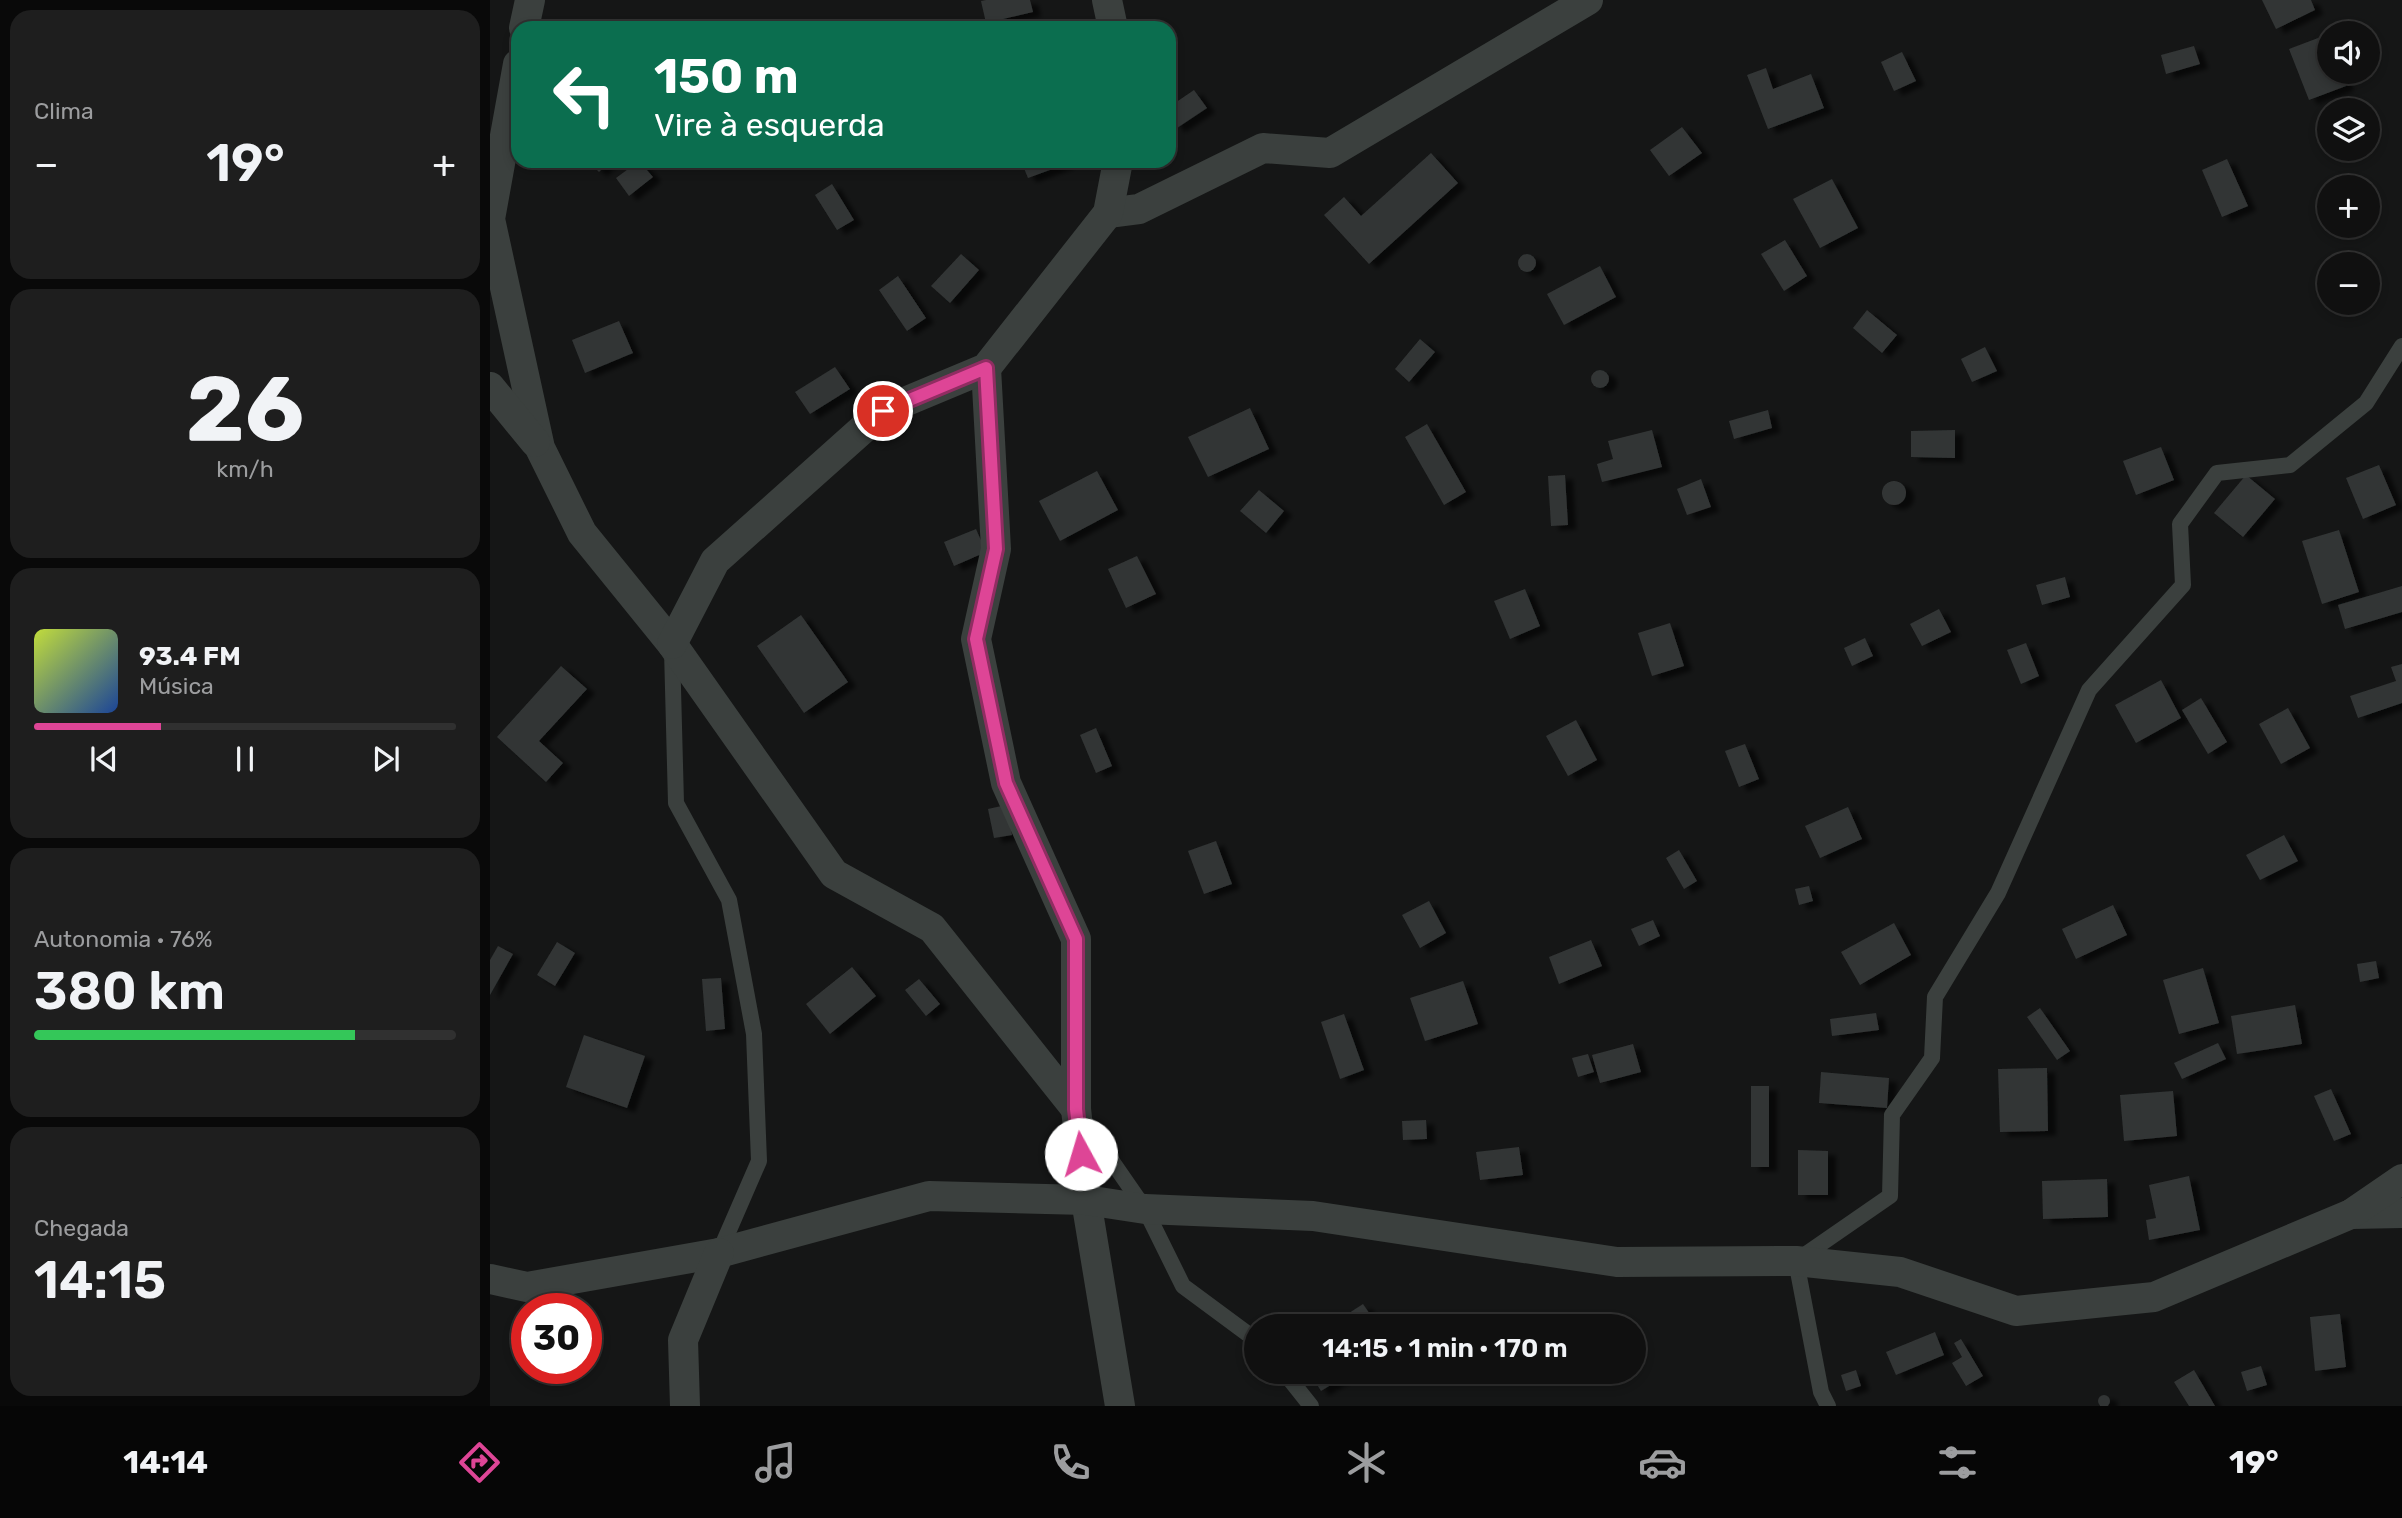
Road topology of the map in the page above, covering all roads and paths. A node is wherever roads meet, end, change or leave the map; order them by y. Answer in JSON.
{"nodes":[{"id":1,"x":530,"y":0,"type":"edge"},
{"id":2,"x":1107,"y":0,"type":"edge"},
{"id":3,"x":1588,"y":0,"type":"edge"},
{"id":4,"x":526,"y":21,"type":"edge"},
{"id":5,"x":1112,"y":21,"type":"edge"},
{"id":6,"x":511,"y":103,"type":"edge"},
{"id":7,"x":1117,"y":168,"type":"edge"},
{"id":8,"x":1108,"y":213,"type":"junction"},
{"id":9,"x":490,"y":219,"type":"edge"},
{"id":10,"x":490,"y":219,"type":"edge"},
{"id":11,"x":2402,"y":346,"type":"edge"},
{"id":12,"x":986,"y":368,"type":"junction"},
{"id":13,"x":490,"y":387,"type":"edge"},
{"id":14,"x":540,"y":448,"type":"junction"},
{"id":15,"x":672,"y":644,"type":"junction"},
{"id":16,"x":1076,"y":1109,"type":"junction"},
{"id":17,"x":2402,"y":1179,"type":"edge"},
{"id":18,"x":1086,"y":1200,"type":"junction"},
{"id":19,"x":1145,"y":1209,"type":"junction"},
{"id":20,"x":2402,"y":1213,"type":"edge"},
{"id":21,"x":2351,"y":1214,"type":"junction"},
{"id":22,"x":719,"y":1253,"type":"junction"},
{"id":23,"x":1796,"y":1261,"type":"junction"},
{"id":24,"x":490,"y":1279,"type":"edge"},
{"id":25,"x":1244,"y":1331,"type":"edge"},
{"id":26,"x":1294,"y":1384,"type":"edge"},
{"id":27,"x":685,"y":1406,"type":"edge"},
{"id":28,"x":1120,"y":1406,"type":"edge"},
{"id":29,"x":1311,"y":1406,"type":"edge"},
{"id":30,"x":1828,"y":1406,"type":"edge"}],
"edges":[{"from":1,"to":4,"type":"street"},
{"from":2,"to":5,"type":"street"},
{"from":3,"to":8,"type":"street"},
{"from":6,"to":10,"type":"street"},
{"from":7,"to":8,"type":"street"},
{"from":8,"to":12,"type":"street"},
{"from":9,"to":14,"type":"street"},
{"from":11,"to":23,"type":"lane"},
{"from":12,"to":15,"type":"street"},
{"from":12,"to":16,"type":"street"},
{"from":13,"to":14,"type":"street"},
{"from":14,"to":15,"type":"street"},
{"from":15,"to":16,"type":"street"},
{"from":15,"to":22,"type":"lane"},
{"from":16,"to":18,"type":"street"},
{"from":16,"to":19,"type":"lane"},
{"from":17,"to":21,"type":"street"},
{"from":18,"to":19,"type":"street"},
{"from":18,"to":22,"type":"street"},
{"from":18,"to":28,"type":"street"},
{"from":19,"to":23,"type":"street"},
{"from":19,"to":25,"type":"lane"},
{"from":20,"to":21,"type":"street"},
{"from":21,"to":23,"type":"street"},
{"from":22,"to":24,"type":"street"},
{"from":22,"to":27,"type":"street"},
{"from":23,"to":30,"type":"lane"},
{"from":26,"to":29,"type":"lane"}]}
